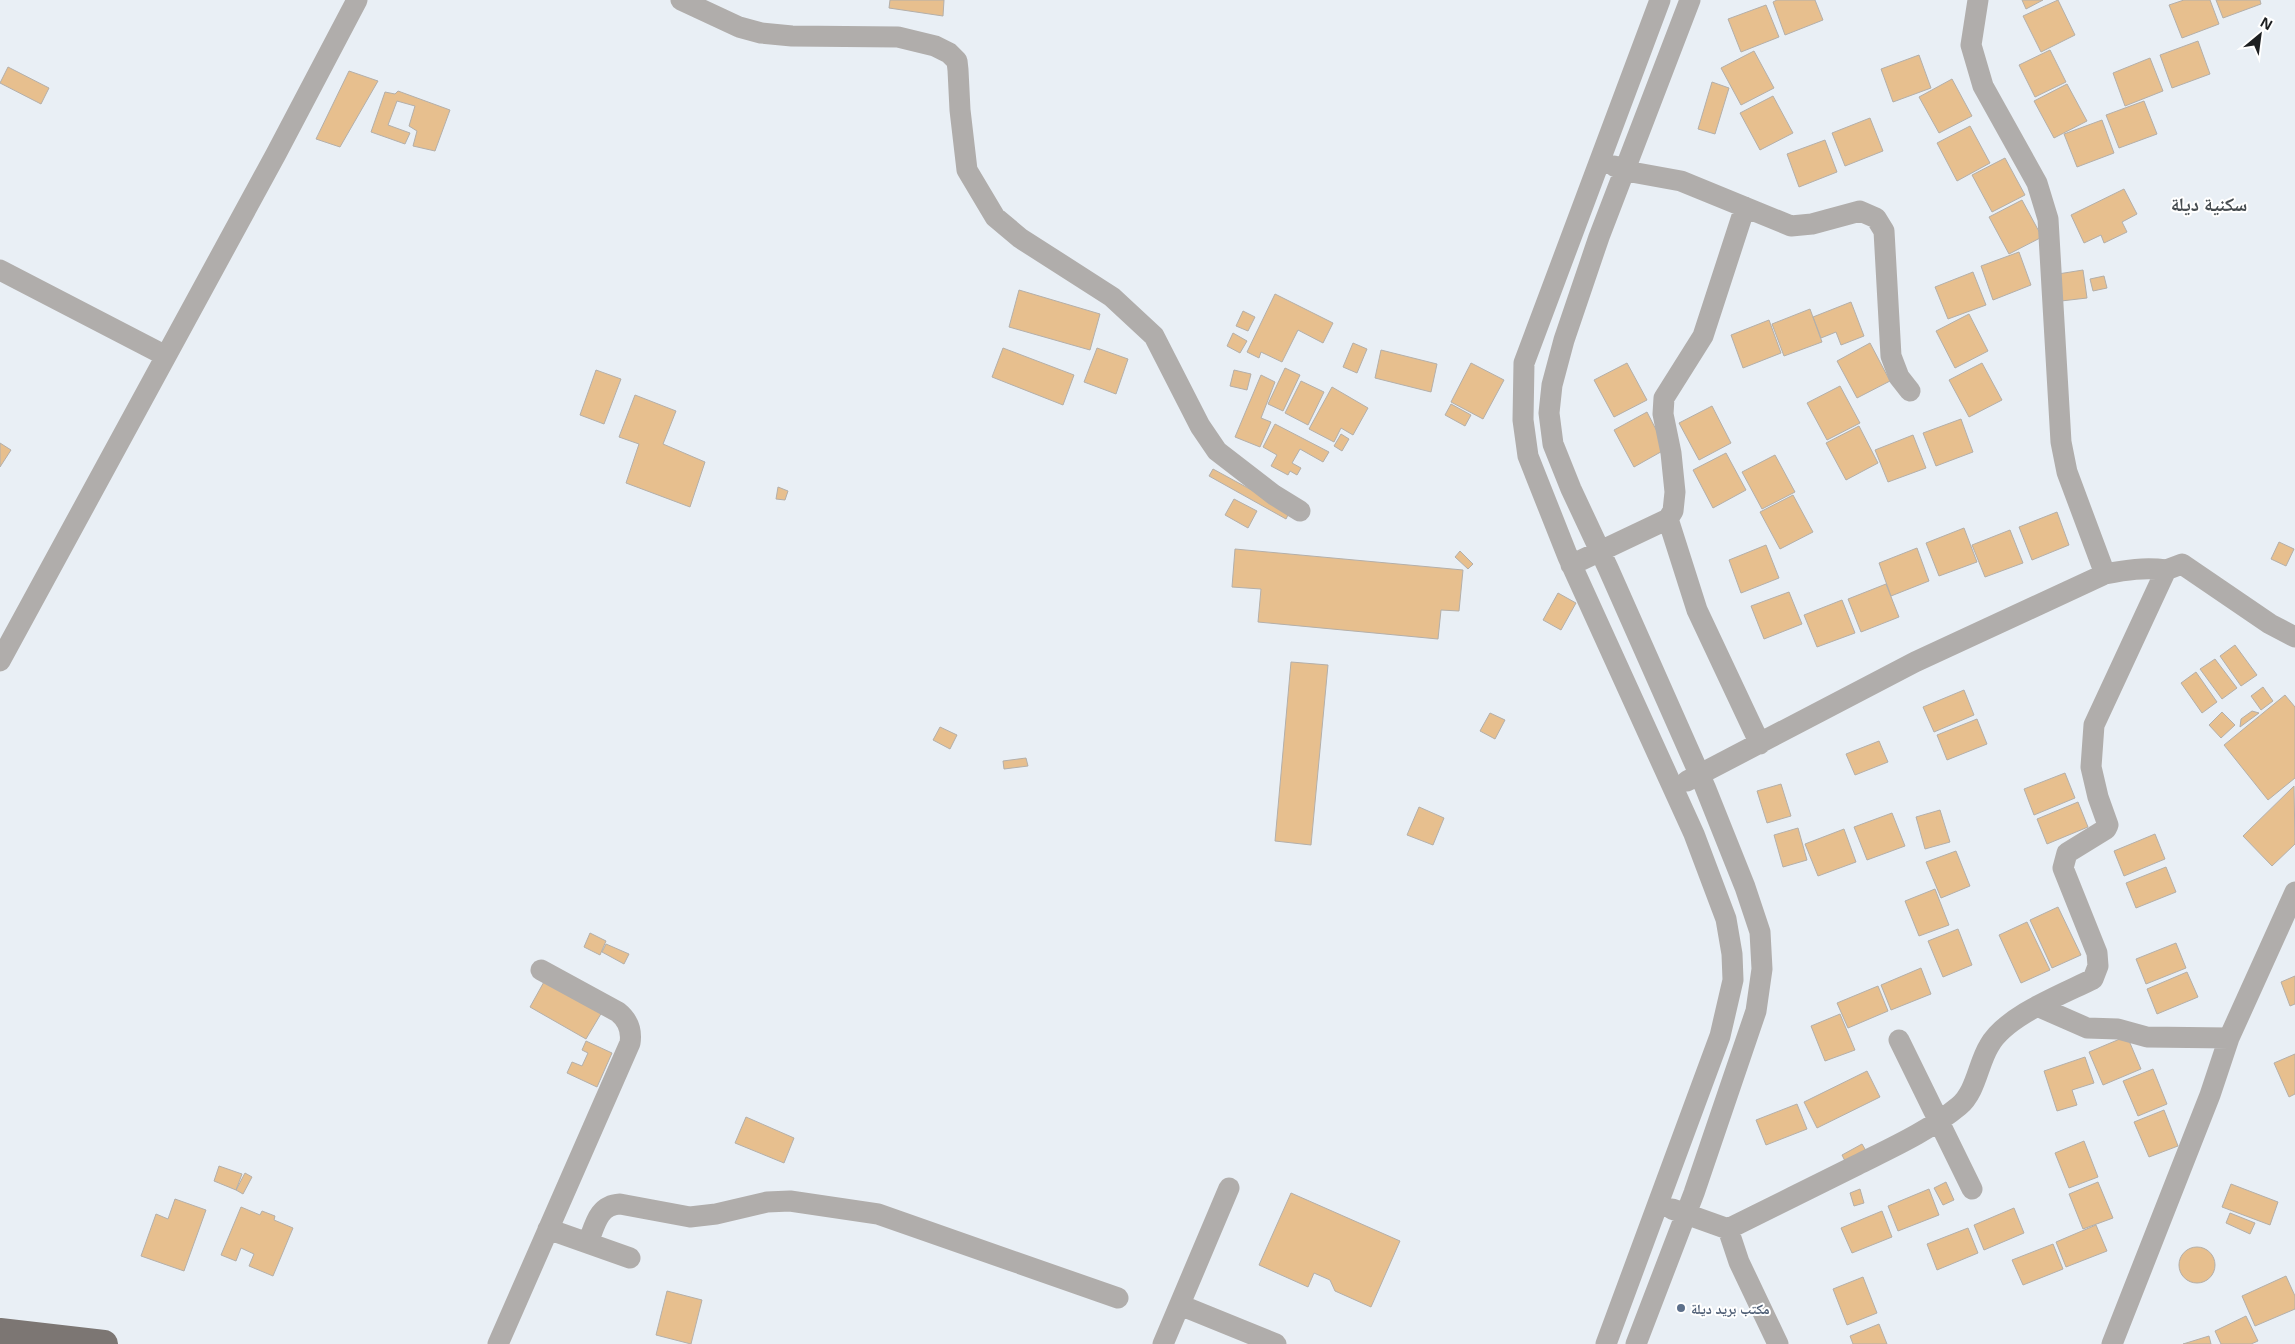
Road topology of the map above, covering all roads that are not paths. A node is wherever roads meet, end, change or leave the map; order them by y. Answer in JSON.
{"nodes":[{"id":1,"x":357,"y":0,"type":"edge"},
{"id":2,"x":680,"y":0,"type":"edge"},
{"id":3,"x":1660,"y":0,"type":"edge"},
{"id":4,"x":1690,"y":0,"type":"edge"},
{"id":5,"x":1978,"y":0,"type":"edge"},
{"id":6,"x":1600,"y":160,"type":"junction"},
{"id":7,"x":1626,"y":171,"type":"junction"},
{"id":8,"x":1745,"y":207,"type":"junction"},
{"id":9,"x":0,"y":270,"type":"edge"},
{"id":10,"x":166,"y":356,"type":"junction"},
{"id":11,"x":1910,"y":392,"type":"dead end"},
{"id":12,"x":1300,"y":511,"type":"dead end"},
{"id":13,"x":1668,"y":519,"type":"junction"},
{"id":14,"x":1600,"y":551,"type":"junction"},
{"id":15,"x":1571,"y":565,"type":"junction"},
{"id":16,"x":2166,"y":570,"type":"junction"},
{"id":17,"x":2105,"y":574,"type":"junction"},
{"id":18,"x":2295,"y":637,"type":"edge"},
{"id":19,"x":0,"y":661,"type":"edge"},
{"id":20,"x":1760,"y":744,"type":"junction"},
{"id":21,"x":1700,"y":775,"type":"junction"},
{"id":22,"x":1673,"y":787,"type":"junction"},
{"id":23,"x":2295,"y":892,"type":"edge"},
{"id":24,"x":541,"y":970,"type":"dead end"},
{"id":25,"x":2037,"y":1006,"type":"junction"},
{"id":26,"x":2229,"y":1038,"type":"junction"},
{"id":27,"x":1899,"y":1040,"type":"dead end"},
{"id":28,"x":1938,"y":1121,"type":"junction"},
{"id":29,"x":1229,"y":1188,"type":"dead end"},
{"id":30,"x":1972,"y":1189,"type":"dead end"},
{"id":31,"x":1658,"y":1204,"type":"junction"},
{"id":32,"x":1686,"y":1214,"type":"junction"},
{"id":33,"x":548,"y":1229,"type":"junction"},
{"id":34,"x":1728,"y":1229,"type":"junction"},
{"id":35,"x":588,"y":1243,"type":"junction"},
{"id":36,"x":630,"y":1258,"type":"dead end"},
{"id":37,"x":1118,"y":1298,"type":"dead end"},
{"id":38,"x":1180,"y":1305,"type":"junction"},
{"id":39,"x":0,"y":1332,"type":"edge"},
{"id":40,"x":73,"y":1342,"type":"edge"},
{"id":41,"x":104,"y":1344,"type":"edge"},
{"id":42,"x":498,"y":1344,"type":"edge"},
{"id":43,"x":1163,"y":1344,"type":"edge"},
{"id":44,"x":1276,"y":1344,"type":"edge"},
{"id":45,"x":1606,"y":1344,"type":"edge"},
{"id":46,"x":1636,"y":1344,"type":"edge"},
{"id":47,"x":1778,"y":1344,"type":"edge"},
{"id":48,"x":2112,"y":1344,"type":"edge"}],
"edges":[{"from":1,"to":10,"type":"street"},
{"from":2,"to":12,"type":"street"},
{"from":3,"to":6,"type":"street"},
{"from":4,"to":7,"type":"street"},
{"from":5,"to":17,"type":"street"},
{"from":6,"to":7,"type":"street"},
{"from":6,"to":15,"type":"street"},
{"from":7,"to":8,"type":"street"},
{"from":7,"to":14,"type":"street"},
{"from":8,"to":11,"type":"street"},
{"from":8,"to":13,"type":"street"},
{"from":9,"to":10,"type":"street"},
{"from":10,"to":19,"type":"street"},
{"from":13,"to":14,"type":"street"},
{"from":13,"to":20,"type":"street"},
{"from":14,"to":15,"type":"street"},
{"from":14,"to":21,"type":"street"},
{"from":15,"to":22,"type":"street"},
{"from":16,"to":17,"type":"street"},
{"from":16,"to":18,"type":"street"},
{"from":16,"to":25,"type":"street"},
{"from":17,"to":20,"type":"street"},
{"from":20,"to":21,"type":"street"},
{"from":21,"to":22,"type":"street"},
{"from":21,"to":32,"type":"street"},
{"from":22,"to":31,"type":"street"},
{"from":23,"to":26,"type":"street"},
{"from":24,"to":33,"type":"street"},
{"from":25,"to":26,"type":"street"},
{"from":25,"to":28,"type":"street"},
{"from":26,"to":48,"type":"street"},
{"from":27,"to":28,"type":"street"},
{"from":28,"to":30,"type":"street"},
{"from":28,"to":34,"type":"street"},
{"from":29,"to":38,"type":"street"},
{"from":31,"to":32,"type":"street"},
{"from":31,"to":45,"type":"street"},
{"from":32,"to":34,"type":"street"},
{"from":32,"to":46,"type":"street"},
{"from":33,"to":35,"type":"street"},
{"from":33,"to":42,"type":"street"},
{"from":34,"to":47,"type":"street"},
{"from":35,"to":36,"type":"street"},
{"from":35,"to":37,"type":"street"},
{"from":38,"to":43,"type":"street"},
{"from":38,"to":44,"type":"street"},
{"from":39,"to":40,"type":"main road"},
{"from":40,"to":41,"type":"main road"}]}
